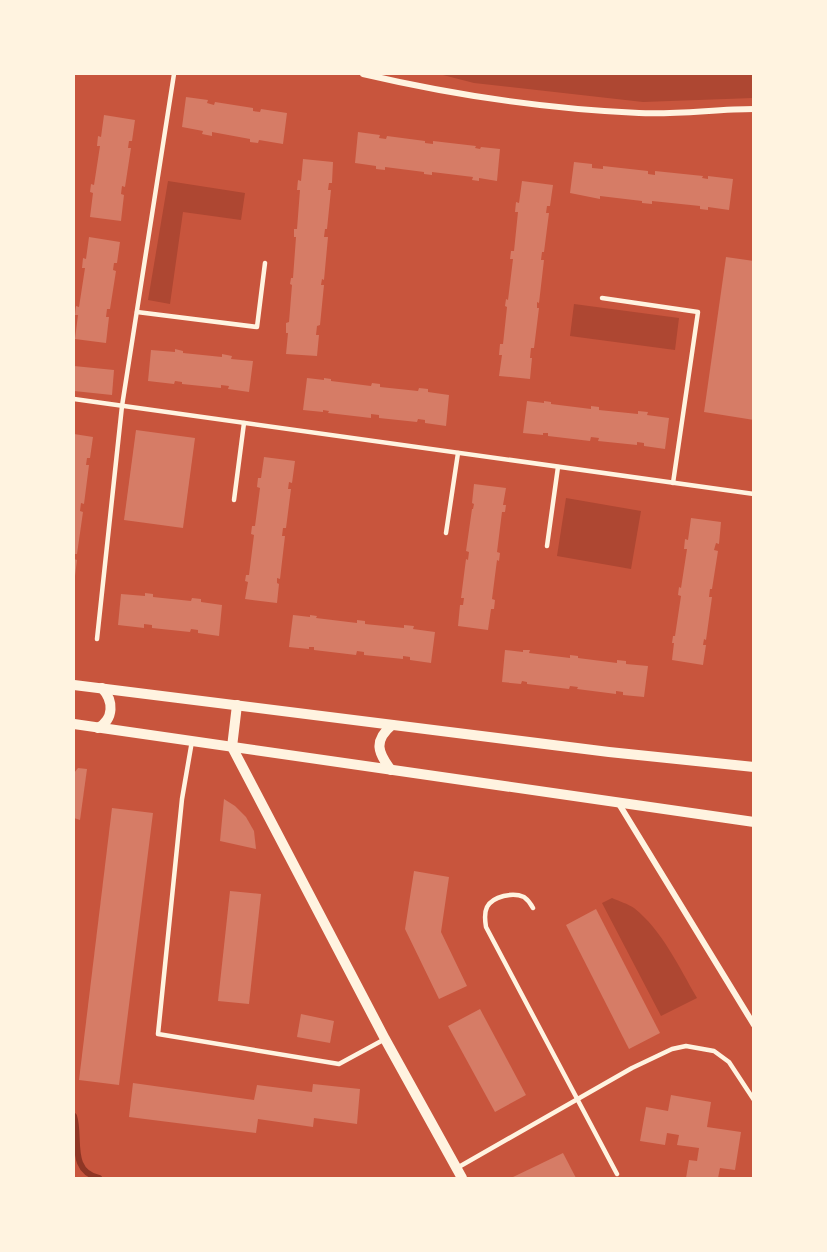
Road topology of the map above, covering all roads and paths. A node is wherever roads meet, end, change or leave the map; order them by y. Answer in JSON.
{"nodes":[{"id":1,"x":174,"y":74,"type":"edge"},
{"id":2,"x":363,"y":74,"type":"edge"},
{"id":3,"x":753,"y":109,"type":"edge"},
{"id":4,"x":265,"y":263,"type":"dead end"},
{"id":5,"x":602,"y":298,"type":"dead end"},
{"id":6,"x":137,"y":312,"type":"junction"},
{"id":7,"x":74,"y":399,"type":"edge"},
{"id":8,"x":122,"y":406,"type":"junction"},
{"id":9,"x":244,"y":423,"type":"junction"},
{"id":10,"x":458,"y":453,"type":"junction"},
{"id":11,"x":558,"y":467,"type":"junction"},
{"id":12,"x":672,"y":483,"type":"junction"},
{"id":13,"x":753,"y":494,"type":"edge"},
{"id":14,"x":234,"y":500,"type":"dead end"},
{"id":15,"x":446,"y":533,"type":"dead end"},
{"id":16,"x":547,"y":546,"type":"dead end"},
{"id":17,"x":97,"y":639,"type":"dead end"},
{"id":18,"x":74,"y":685,"type":"edge"},
{"id":19,"x":102,"y":688,"type":"junction"},
{"id":20,"x":237,"y":705,"type":"junction"},
{"id":21,"x":74,"y":724,"type":"edge"},
{"id":22,"x":392,"y":725,"type":"junction"},
{"id":23,"x":98,"y":728,"type":"junction"},
{"id":24,"x":192,"y":741,"type":"junction"},
{"id":25,"x":232,"y":747,"type":"junction"},
{"id":26,"x":753,"y":767,"type":"edge"},
{"id":27,"x":391,"y":770,"type":"junction"},
{"id":28,"x":620,"y":804,"type":"junction"},
{"id":29,"x":753,"y":822,"type":"edge"},
{"id":30,"x":533,"y":909,"type":"dead end"},
{"id":31,"x":753,"y":1025,"type":"edge"},
{"id":32,"x":385,"y":1039,"type":"junction"},
{"id":33,"x":576,"y":1100,"type":"junction"},
{"id":34,"x":753,"y":1100,"type":"edge"},
{"id":35,"x":457,"y":1168,"type":"junction"},
{"id":36,"x":617,"y":1174,"type":"dead end"},
{"id":37,"x":462,"y":1179,"type":"edge"}],
"edges":[{"from":1,"to":6,"type":"lane"},
{"from":2,"to":3,"type":"street"},
{"from":4,"to":6,"type":"lane"},
{"from":5,"to":12,"type":"lane"},
{"from":6,"to":8,"type":"lane"},
{"from":7,"to":8,"type":"lane"},
{"from":8,"to":9,"type":"lane"},
{"from":8,"to":17,"type":"lane"},
{"from":9,"to":10,"type":"lane"},
{"from":9,"to":14,"type":"lane"},
{"from":10,"to":11,"type":"lane"},
{"from":10,"to":15,"type":"lane"},
{"from":11,"to":12,"type":"lane"},
{"from":11,"to":16,"type":"lane"},
{"from":12,"to":13,"type":"lane"},
{"from":18,"to":19,"type":"street"},
{"from":19,"to":20,"type":"street"},
{"from":19,"to":23,"type":"street"},
{"from":20,"to":22,"type":"street"},
{"from":20,"to":25,"type":"street"},
{"from":21,"to":23,"type":"street"},
{"from":22,"to":26,"type":"street"},
{"from":22,"to":27,"type":"street"},
{"from":23,"to":24,"type":"street"},
{"from":24,"to":25,"type":"street"},
{"from":24,"to":32,"type":"lane"},
{"from":25,"to":27,"type":"street"},
{"from":25,"to":32,"type":"street"},
{"from":27,"to":28,"type":"street"},
{"from":28,"to":29,"type":"street"},
{"from":28,"to":31,"type":"street"},
{"from":30,"to":33,"type":"lane"},
{"from":32,"to":35,"type":"street"},
{"from":33,"to":34,"type":"lane"},
{"from":33,"to":35,"type":"lane"},
{"from":33,"to":36,"type":"lane"},
{"from":35,"to":37,"type":"street"}]}
